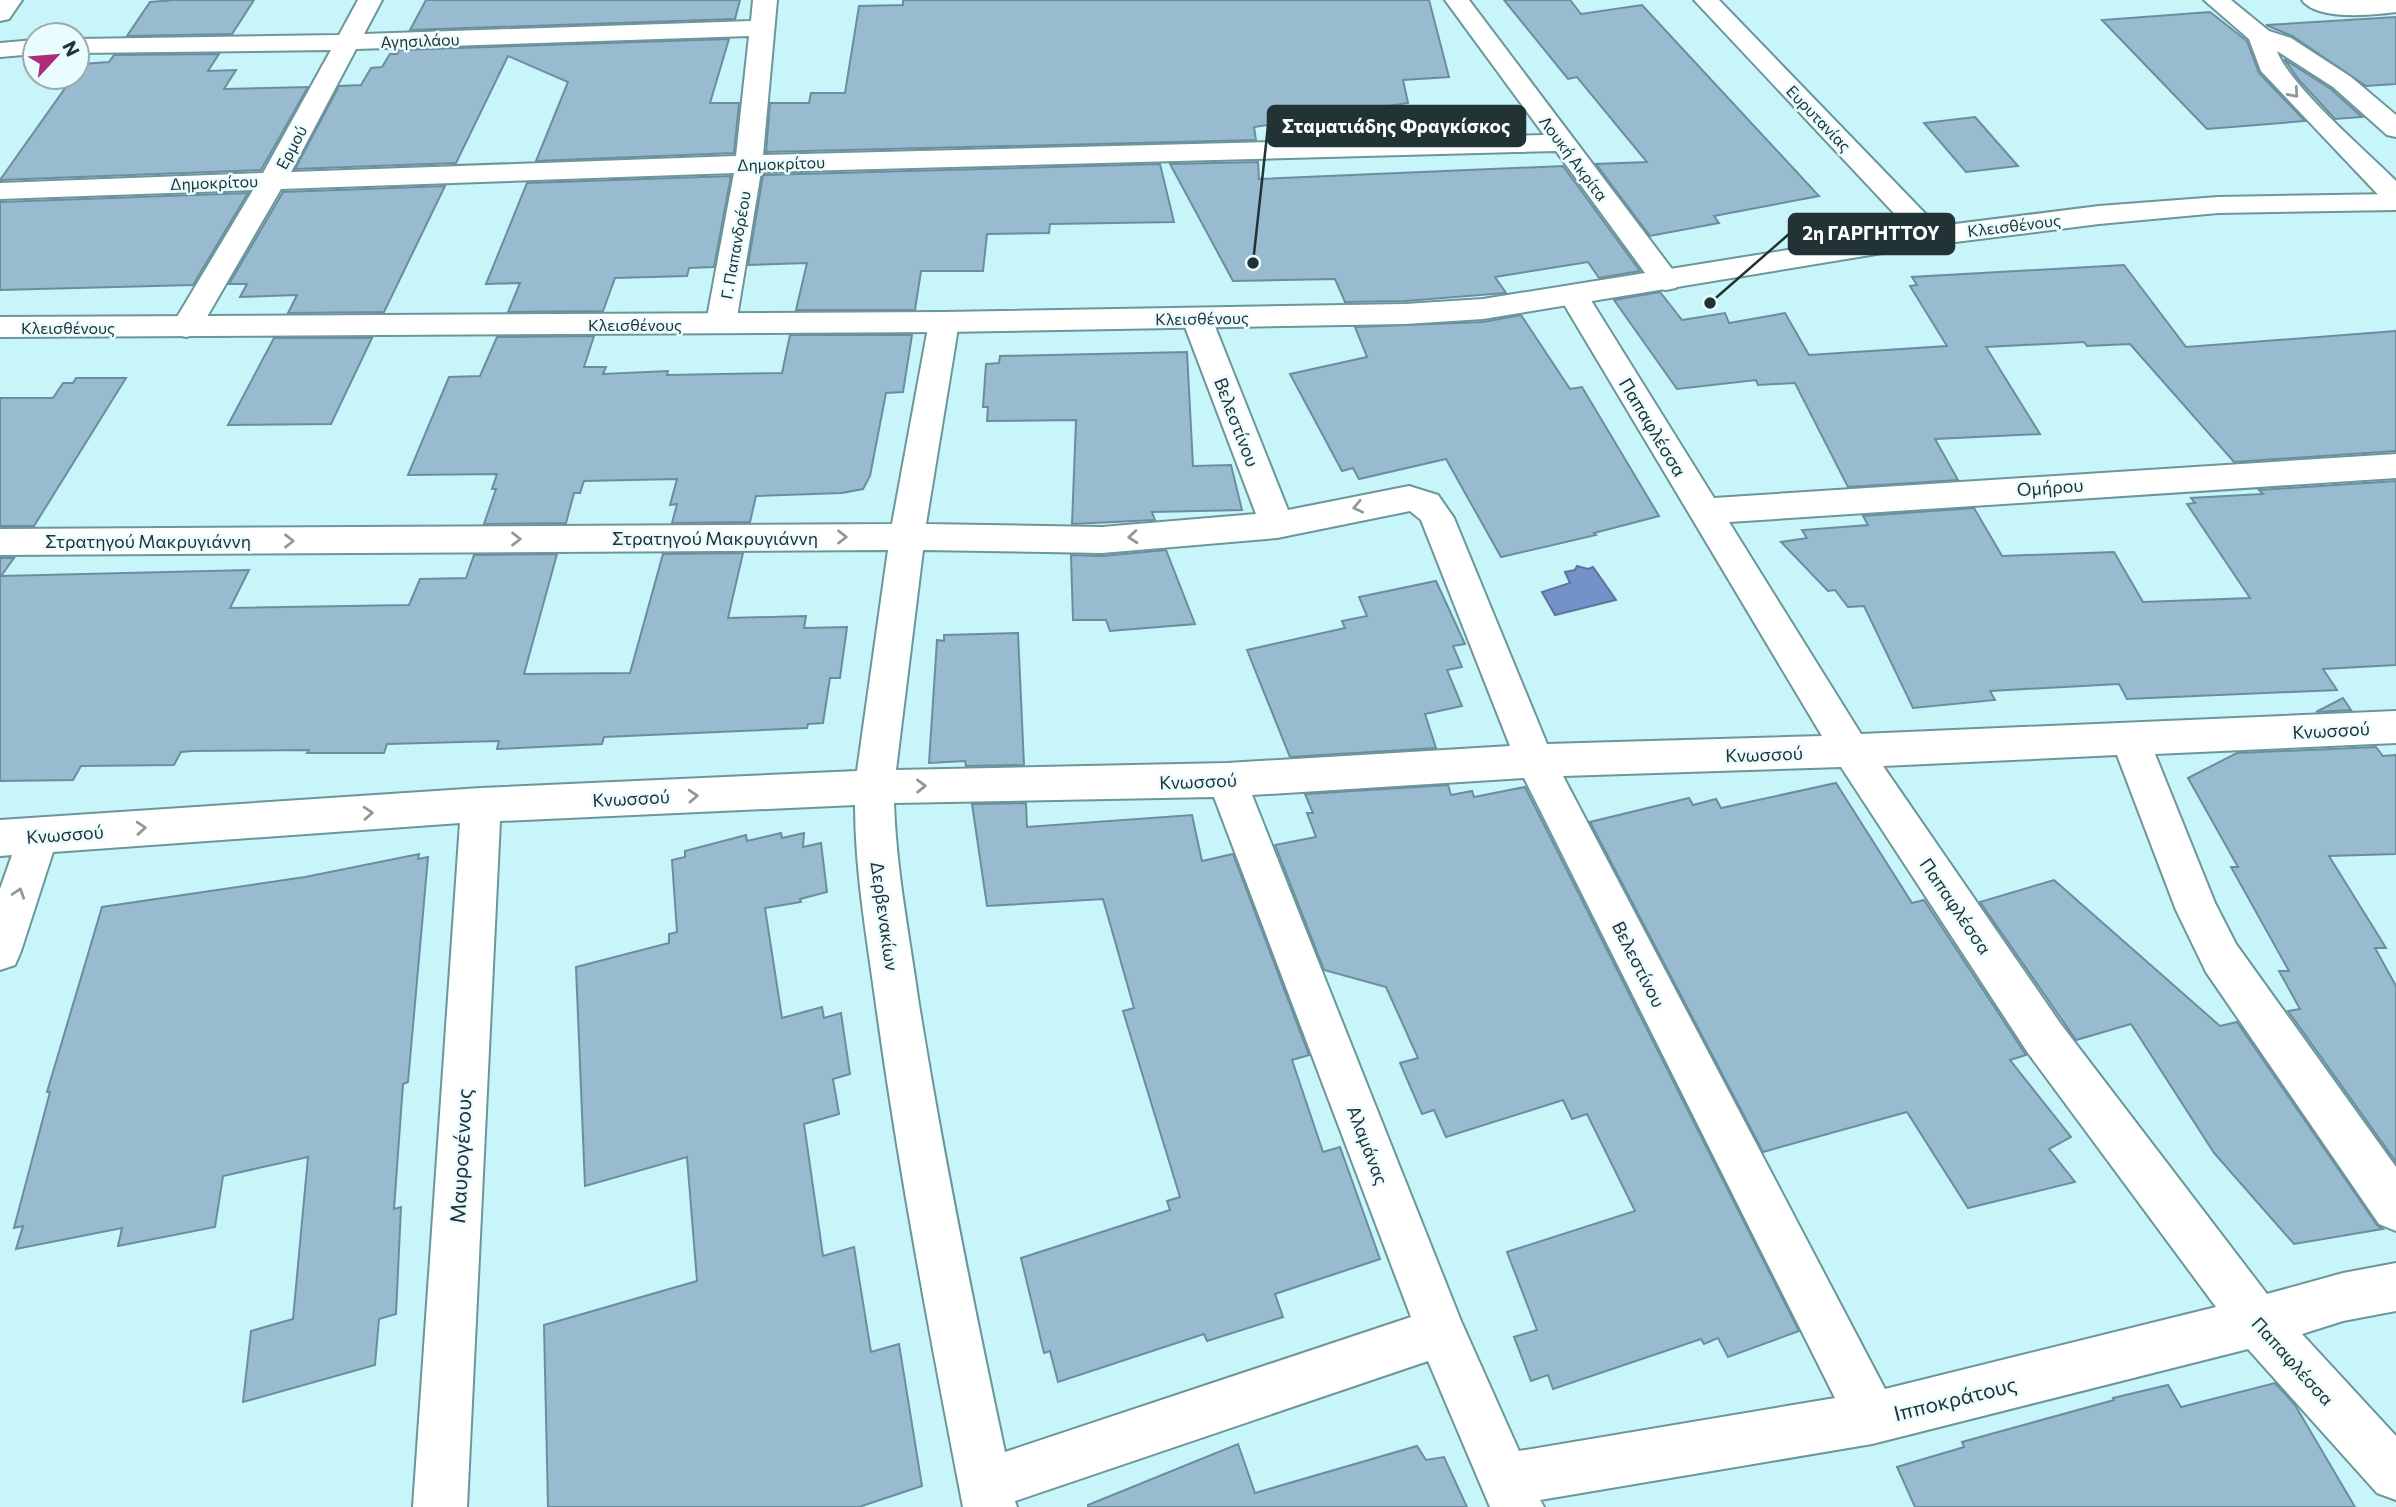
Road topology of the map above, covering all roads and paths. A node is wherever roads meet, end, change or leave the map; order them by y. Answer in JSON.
{"nodes":[{"id":1,"x":10,"y":0,"type":"edge"},
{"id":2,"x":370,"y":0,"type":"edge"},
{"id":3,"x":765,"y":0,"type":"edge"},
{"id":4,"x":1457,"y":0,"type":"edge"},
{"id":5,"x":1706,"y":0,"type":"edge"},
{"id":6,"x":2216,"y":0,"type":"edge"},
{"id":7,"x":2314,"y":0,"type":"edge"},
{"id":8,"x":2396,"y":5,"type":"edge"},
{"id":9,"x":0,"y":13,"type":"edge"},
{"id":10,"x":762,"y":28,"type":"junction"},
{"id":11,"x":2260,"y":36,"type":"junction"},
{"id":12,"x":347,"y":42,"type":"junction"},
{"id":13,"x":91,"y":46,"type":"edge"},
{"id":14,"x":21,"y":48,"type":"edge"},
{"id":15,"x":0,"y":50,"type":"edge"},
{"id":16,"x":2396,"y":129,"type":"edge"},
{"id":17,"x":1562,"y":143,"type":"junction"},
{"id":18,"x":749,"y":164,"type":"junction"},
{"id":19,"x":273,"y":180,"type":"junction"},
{"id":20,"x":0,"y":191,"type":"edge"},
{"id":21,"x":2396,"y":199,"type":"edge"},
{"id":22,"x":1931,"y":236,"type":"junction"},
{"id":23,"x":1666,"y":281,"type":"junction"},
{"id":24,"x":1574,"y":296,"type":"junction"},
{"id":25,"x":1197,"y":319,"type":"junction"},
{"id":26,"x":944,"y":322,"type":"junction"},
{"id":27,"x":721,"y":323,"type":"junction"},
{"id":28,"x":0,"y":327,"type":"edge"},
{"id":29,"x":186,"y":327,"type":"junction"},
{"id":30,"x":2396,"y":466,"type":"edge"},
{"id":31,"x":1425,"y":502,"type":"joint"},
{"id":32,"x":1704,"y":511,"type":"junction"},
{"id":33,"x":1277,"y":525,"type":"junction"},
{"id":34,"x":907,"y":537,"type":"junction"},
{"id":35,"x":0,"y":542,"type":"edge"},
{"id":36,"x":2396,"y":727,"type":"edge"},
{"id":37,"x":2130,"y":739,"type":"junction"},
{"id":38,"x":1851,"y":751,"type":"junction"},
{"id":39,"x":1535,"y":761,"type":"junction"},
{"id":40,"x":1227,"y":780,"type":"junction"},
{"id":41,"x":874,"y":787,"type":"junction"},
{"id":42,"x":481,"y":805,"type":"junction"},
{"id":43,"x":19,"y":837,"type":"edge"},
{"id":44,"x":0,"y":951,"type":"edge"},
{"id":45,"x":2396,"y":1207,"type":"edge"},
{"id":46,"x":2396,"y":1287,"type":"edge"},
{"id":47,"x":2257,"y":1322,"type":"junction"},
{"id":48,"x":1441,"y":1332,"type":"junction"},
{"id":49,"x":1872,"y":1418,"type":"junction"},
{"id":50,"x":2396,"y":1474,"type":"edge"},
{"id":51,"x":1512,"y":1493,"type":"edge"},
{"id":52,"x":987,"y":1496,"type":"edge"},
{"id":53,"x":440,"y":1507,"type":"edge"}],
"edges":[{"from":1,"to":9,"type":"street"},
{"from":2,"to":12,"type":"street","name":"Ερμού"},
{"from":3,"to":10,"type":"street","name":"Γ. Παπανδρέου"},
{"from":4,"to":17,"type":"street","name":"Λουκή Ακρίτα"},
{"from":5,"to":22,"type":"street","name":"Ευρυτανίας"},
{"from":6,"to":11,"type":"street"},
{"from":7,"to":8,"type":"street"},
{"from":10,"to":12,"type":"street","name":"Αγησιλάου"},
{"from":10,"to":18,"type":"street","name":"Γ. Παπανδρέου"},
{"from":11,"to":16,"type":"street"},
{"from":11,"to":21,"type":"street","one_way":true},
{"from":12,"to":13,"type":"street","name":"Αγησιλάου"},
{"from":12,"to":19,"type":"street","name":"Ερμού"},
{"from":14,"to":15,"type":"street"},
{"from":17,"to":18,"type":"street","name":"Δημοκρίτου"},
{"from":17,"to":23,"type":"street","name":"Λουκή Ακρίτα"},
{"from":18,"to":19,"type":"street","name":"Δημοκρίτου"},
{"from":18,"to":27,"type":"street","name":"Γ. Παπανδρέου"},
{"from":19,"to":20,"type":"street","name":"Δημοκρίτου"},
{"from":19,"to":29,"type":"street","name":"Ερμού"},
{"from":21,"to":22,"type":"street","name":"Κλεισθένους"},
{"from":22,"to":23,"type":"street","name":"Κλεισθένους"},
{"from":23,"to":24,"type":"street","name":"Κλεισθένους"},
{"from":24,"to":25,"type":"street","name":"Κλεισθένους"},
{"from":24,"to":32,"type":"street","name":"Παπαφλέσσα"},
{"from":25,"to":26,"type":"street","name":"Κλεισθένους"},
{"from":25,"to":33,"type":"street","name":"Βελεστίνου"},
{"from":26,"to":27,"type":"street","name":"Κλεισθένους"},
{"from":26,"to":34,"type":"street","name":"Δερβενακίων"},
{"from":27,"to":29,"type":"street","name":"Κλεισθένους"},
{"from":28,"to":29,"type":"street","name":"Κλεισθένους"},
{"from":30,"to":32,"type":"street","name":"Ομήρου"},
{"from":31,"to":33,"type":"street","name":"Στρατηγού Μακρυγιάννη","one_way":true},
{"from":31,"to":39,"type":"street","name":"Βελεστίνου"},
{"from":32,"to":38,"type":"street","name":"Παπαφλέσσα"},
{"from":33,"to":34,"type":"street","name":"Στρατηγού Μακρυγιάννη","one_way":true},
{"from":35,"to":34,"type":"street","name":"Στρατηγού Μακρυγιάννη","one_way":true},
{"from":34,"to":41,"type":"street","name":"Δερβενακίων"},
{"from":36,"to":37,"type":"street","name":"Κνωσσού"},
{"from":37,"to":38,"type":"street","name":"Κνωσσού"},
{"from":37,"to":45,"type":"street"},
{"from":38,"to":39,"type":"street","name":"Κνωσσού"},
{"from":38,"to":47,"type":"street","name":"Παπαφλέσσα"},
{"from":39,"to":40,"type":"street","name":"Κνωσσού"},
{"from":39,"to":49,"type":"street","name":"Βελεστίνου"},
{"from":41,"to":40,"type":"street","name":"Κνωσσού","one_way":true},
{"from":40,"to":48,"type":"street","name":"Αλαμάνας"},
{"from":42,"to":41,"type":"street","name":"Κνωσσού","one_way":true},
{"from":41,"to":52,"type":"street","name":"Δερβενακίων"},
{"from":43,"to":42,"type":"street","name":"Κνωσσού","one_way":true},
{"from":42,"to":53,"type":"street","name":"Μαυρογένους"},
{"from":44,"to":43,"type":"street","one_way":true},
{"from":46,"to":47,"type":"street","name":"Ιπποκράτους"},
{"from":47,"to":49,"type":"street","name":"Ιπποκράτους"},
{"from":47,"to":50,"type":"street","name":"Παπαφλέσσα"},
{"from":48,"to":51,"type":"street","name":"Αλαμάνας"},
{"from":48,"to":52,"type":"street"},
{"from":49,"to":51,"type":"street","name":"Ιπποκράτους"}]}
